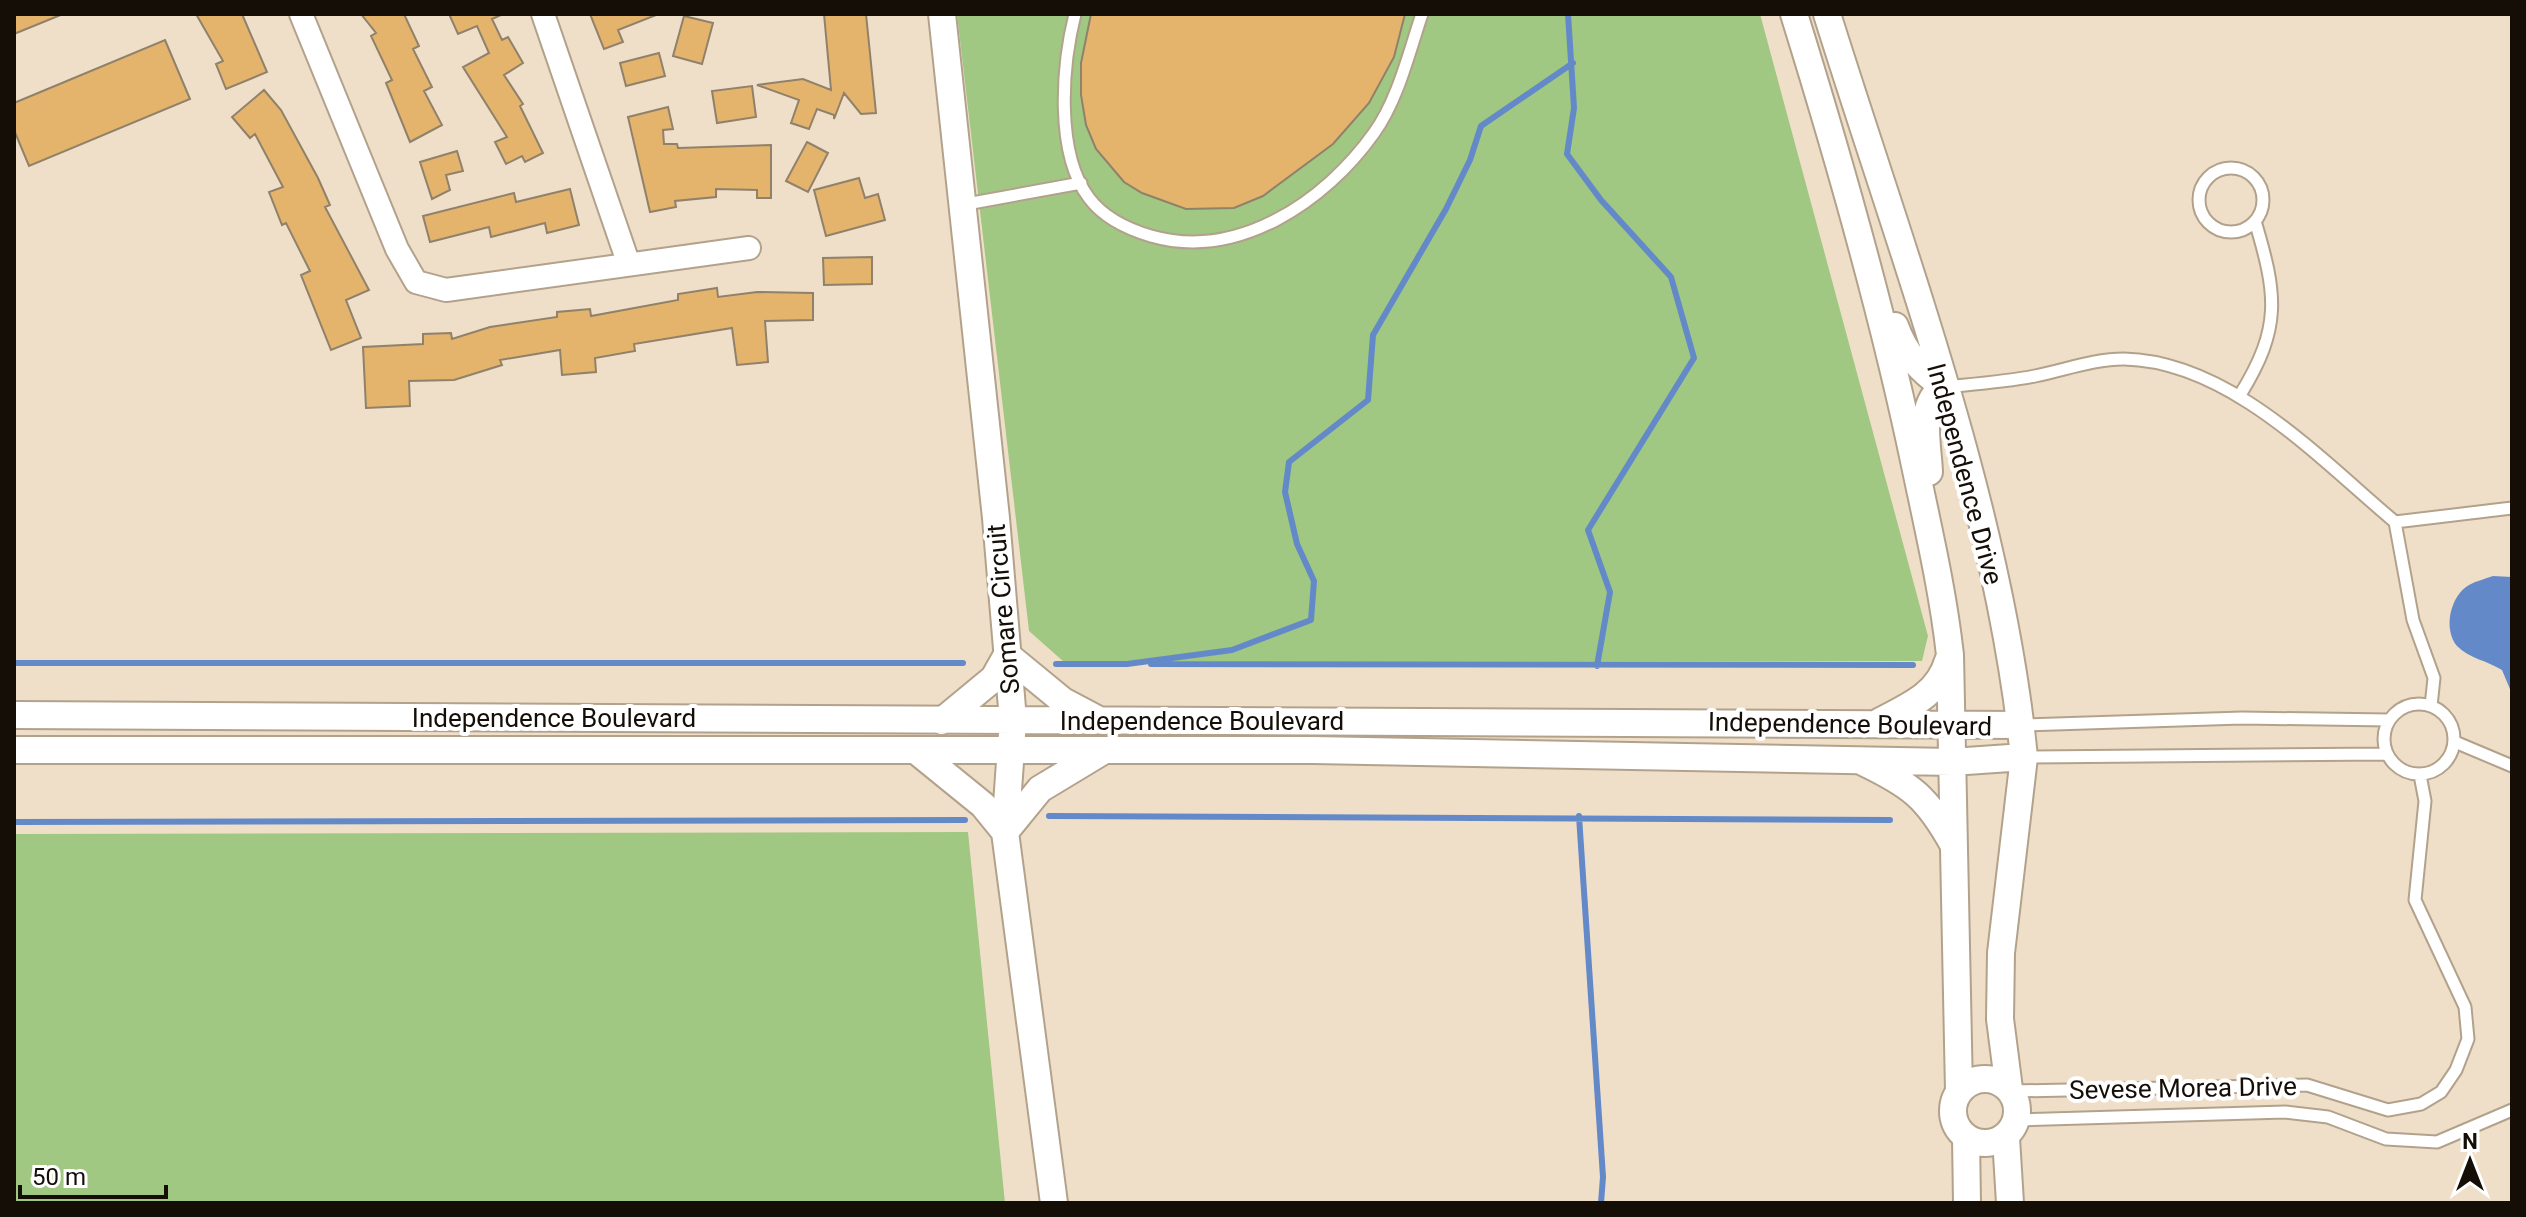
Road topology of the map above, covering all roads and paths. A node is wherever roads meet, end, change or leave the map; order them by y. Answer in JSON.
{"nodes":[{"id":1,"x":301,"y":14,"type":"edge"},
{"id":2,"x":543,"y":14,"type":"edge"},
{"id":3,"x":942,"y":14,"type":"edge"},
{"id":4,"x":1075,"y":14,"type":"edge"},
{"id":5,"x":1422,"y":14,"type":"edge"},
{"id":6,"x":1794,"y":14,"type":"edge"},
{"id":7,"x":1827,"y":14,"type":"edge"},
{"id":8,"x":1081,"y":183,"type":"junction"},
{"id":9,"x":961,"y":205,"type":"junction"},
{"id":10,"x":2255,"y":221,"type":"junction"},
{"id":11,"x":749,"y":248,"type":"dead end"},
{"id":12,"x":628,"y":262,"type":"junction"},
{"id":13,"x":1875,"y":293,"type":"junction"},
{"id":14,"x":1944,"y":387,"type":"junction"},
{"id":15,"x":2240,"y":395,"type":"junction"},
{"id":16,"x":2512,"y":508,"type":"edge"},
{"id":17,"x":2395,"y":522,"type":"junction"},
{"id":18,"x":1929,"y":533,"type":"junction"},
{"id":19,"x":1007,"y":655,"type":"junction"},
{"id":20,"x":1950,"y":655,"type":"junction"},
{"id":21,"x":2431,"y":706,"type":"junction"},
{"id":22,"x":14,"y":715,"type":"edge"},
{"id":23,"x":1013,"y":720,"type":"junction"},
{"id":24,"x":2389,"y":720,"type":"junction"},
{"id":25,"x":942,"y":721,"type":"junction"},
{"id":26,"x":1100,"y":721,"type":"junction"},
{"id":27,"x":1879,"y":722,"type":"junction"},
{"id":28,"x":1950,"y":725,"type":"junction"},
{"id":29,"x":2021,"y":725,"type":"junction"},
{"id":30,"x":2455,"y":742,"type":"junction"},
{"id":31,"x":14,"y":750,"type":"edge"},
{"id":32,"x":1011,"y":750,"type":"junction"},
{"id":33,"x":1103,"y":751,"type":"junction"},
{"id":34,"x":919,"y":753,"type":"junction"},
{"id":35,"x":2387,"y":754,"type":"junction"},
{"id":36,"x":2024,"y":757,"type":"junction"},
{"id":37,"x":1854,"y":758,"type":"junction"},
{"id":38,"x":1952,"y":762,"type":"junction"},
{"id":39,"x":2512,"y":766,"type":"edge"},
{"id":40,"x":2420,"y":775,"type":"junction"},
{"id":41,"x":1005,"y":832,"type":"junction"},
{"id":42,"x":1954,"y":847,"type":"junction"},
{"id":43,"x":2012,"y":1090,"type":"junction"},
{"id":44,"x":1959,"y":1091,"type":"junction"},
{"id":45,"x":2512,"y":1110,"type":"edge"},
{"id":46,"x":2011,"y":1129,"type":"junction"},
{"id":47,"x":1966,"y":1137,"type":"junction"},
{"id":48,"x":1054,"y":1203,"type":"edge"},
{"id":49,"x":1967,"y":1203,"type":"edge"},
{"id":50,"x":2010,"y":1203,"type":"edge"}],
"edges":[{"from":1,"to":12,"type":"street"},
{"from":2,"to":12,"type":"street"},
{"from":3,"to":9,"type":"street","name":"Somare Circuit"},
{"from":4,"to":8,"type":"lane"},
{"from":5,"to":8,"type":"lane"},
{"from":6,"to":13,"type":"street","name":"Independence Drive"},
{"from":7,"to":14,"type":"street","name":"Independence Drive"},
{"from":8,"to":9,"type":"lane"},
{"from":9,"to":19,"type":"street","name":"Somare Circuit"},
{"from":10,"to":10,"type":"lane"},
{"from":10,"to":15,"type":"lane"},
{"from":11,"to":12,"type":"street"},
{"from":13,"to":14,"type":"street"},
{"from":13,"to":18,"type":"street","name":"Independence Drive"},
{"from":14,"to":15,"type":"lane"},
{"from":14,"to":18,"type":"street"},
{"from":14,"to":29,"type":"street","name":"Independence Drive"},
{"from":15,"to":17,"type":"lane"},
{"from":16,"to":17,"type":"lane"},
{"from":17,"to":21,"type":"lane"},
{"from":18,"to":20,"type":"street","name":"Independence Drive"},
{"from":19,"to":23,"type":"street","name":"Somare Circuit"},
{"from":19,"to":25,"type":"street"},
{"from":19,"to":26,"type":"street"},
{"from":20,"to":27,"type":"street"},
{"from":20,"to":28,"type":"street","name":"Independence Drive"},
{"from":21,"to":24,"type":"lane"},
{"from":21,"to":30,"type":"lane"},
{"from":22,"to":25,"type":"street","name":"Independence Boulevard"},
{"from":23,"to":25,"type":"street","name":"Independence Boulevard"},
{"from":23,"to":26,"type":"street","name":"Independence Boulevard"},
{"from":23,"to":32,"type":"street","name":"Somare Circuit"},
{"from":24,"to":29,"type":"lane","name":"Independence Boulevard"},
{"from":24,"to":35,"type":"lane"},
{"from":26,"to":27,"type":"street","name":"Independence Boulevard"},
{"from":27,"to":28,"type":"street","name":"Independence Boulevard"},
{"from":28,"to":29,"type":"street","name":"Independence Boulevard"},
{"from":28,"to":38,"type":"street","name":"Independence Drive"},
{"from":29,"to":36,"type":"street","name":"Independence Drive"},
{"from":30,"to":39,"type":"lane"},
{"from":30,"to":40,"type":"lane"},
{"from":31,"to":34,"type":"street","name":"Independence Boulevard"},
{"from":32,"to":33,"type":"street","name":"Independence Boulevard"},
{"from":32,"to":34,"type":"street","name":"Independence Boulevard"},
{"from":32,"to":41,"type":"street","name":"Somare Circuit"},
{"from":33,"to":37,"type":"street","name":"Independence Boulevard"},
{"from":33,"to":41,"type":"street"},
{"from":34,"to":41,"type":"street"},
{"from":35,"to":36,"type":"lane","name":"Independence Boulevard"},
{"from":35,"to":40,"type":"lane"},
{"from":36,"to":38,"type":"street","name":"Independence Boulevard"},
{"from":36,"to":43,"type":"street","name":"Independence Drive"},
{"from":37,"to":38,"type":"street","name":"Independence Boulevard"},
{"from":37,"to":42,"type":"street"},
{"from":38,"to":42,"type":"street","name":"Independence Drive"},
{"from":40,"to":43,"type":"lane","name":"Sevese Morea Drive"},
{"from":41,"to":48,"type":"street","name":"Somare Circuit"},
{"from":42,"to":44,"type":"street","name":"Independence Drive"},
{"from":43,"to":44,"type":"street"},
{"from":43,"to":46,"type":"street","name":"Independence Drive"},
{"from":44,"to":47,"type":"street","name":"Independence Drive"},
{"from":45,"to":46,"type":"lane","name":"Sevese Morea Drive"},
{"from":46,"to":47,"type":"street"},
{"from":46,"to":50,"type":"street","name":"Independence Drive"},
{"from":47,"to":49,"type":"street","name":"Independence Drive"}]}
